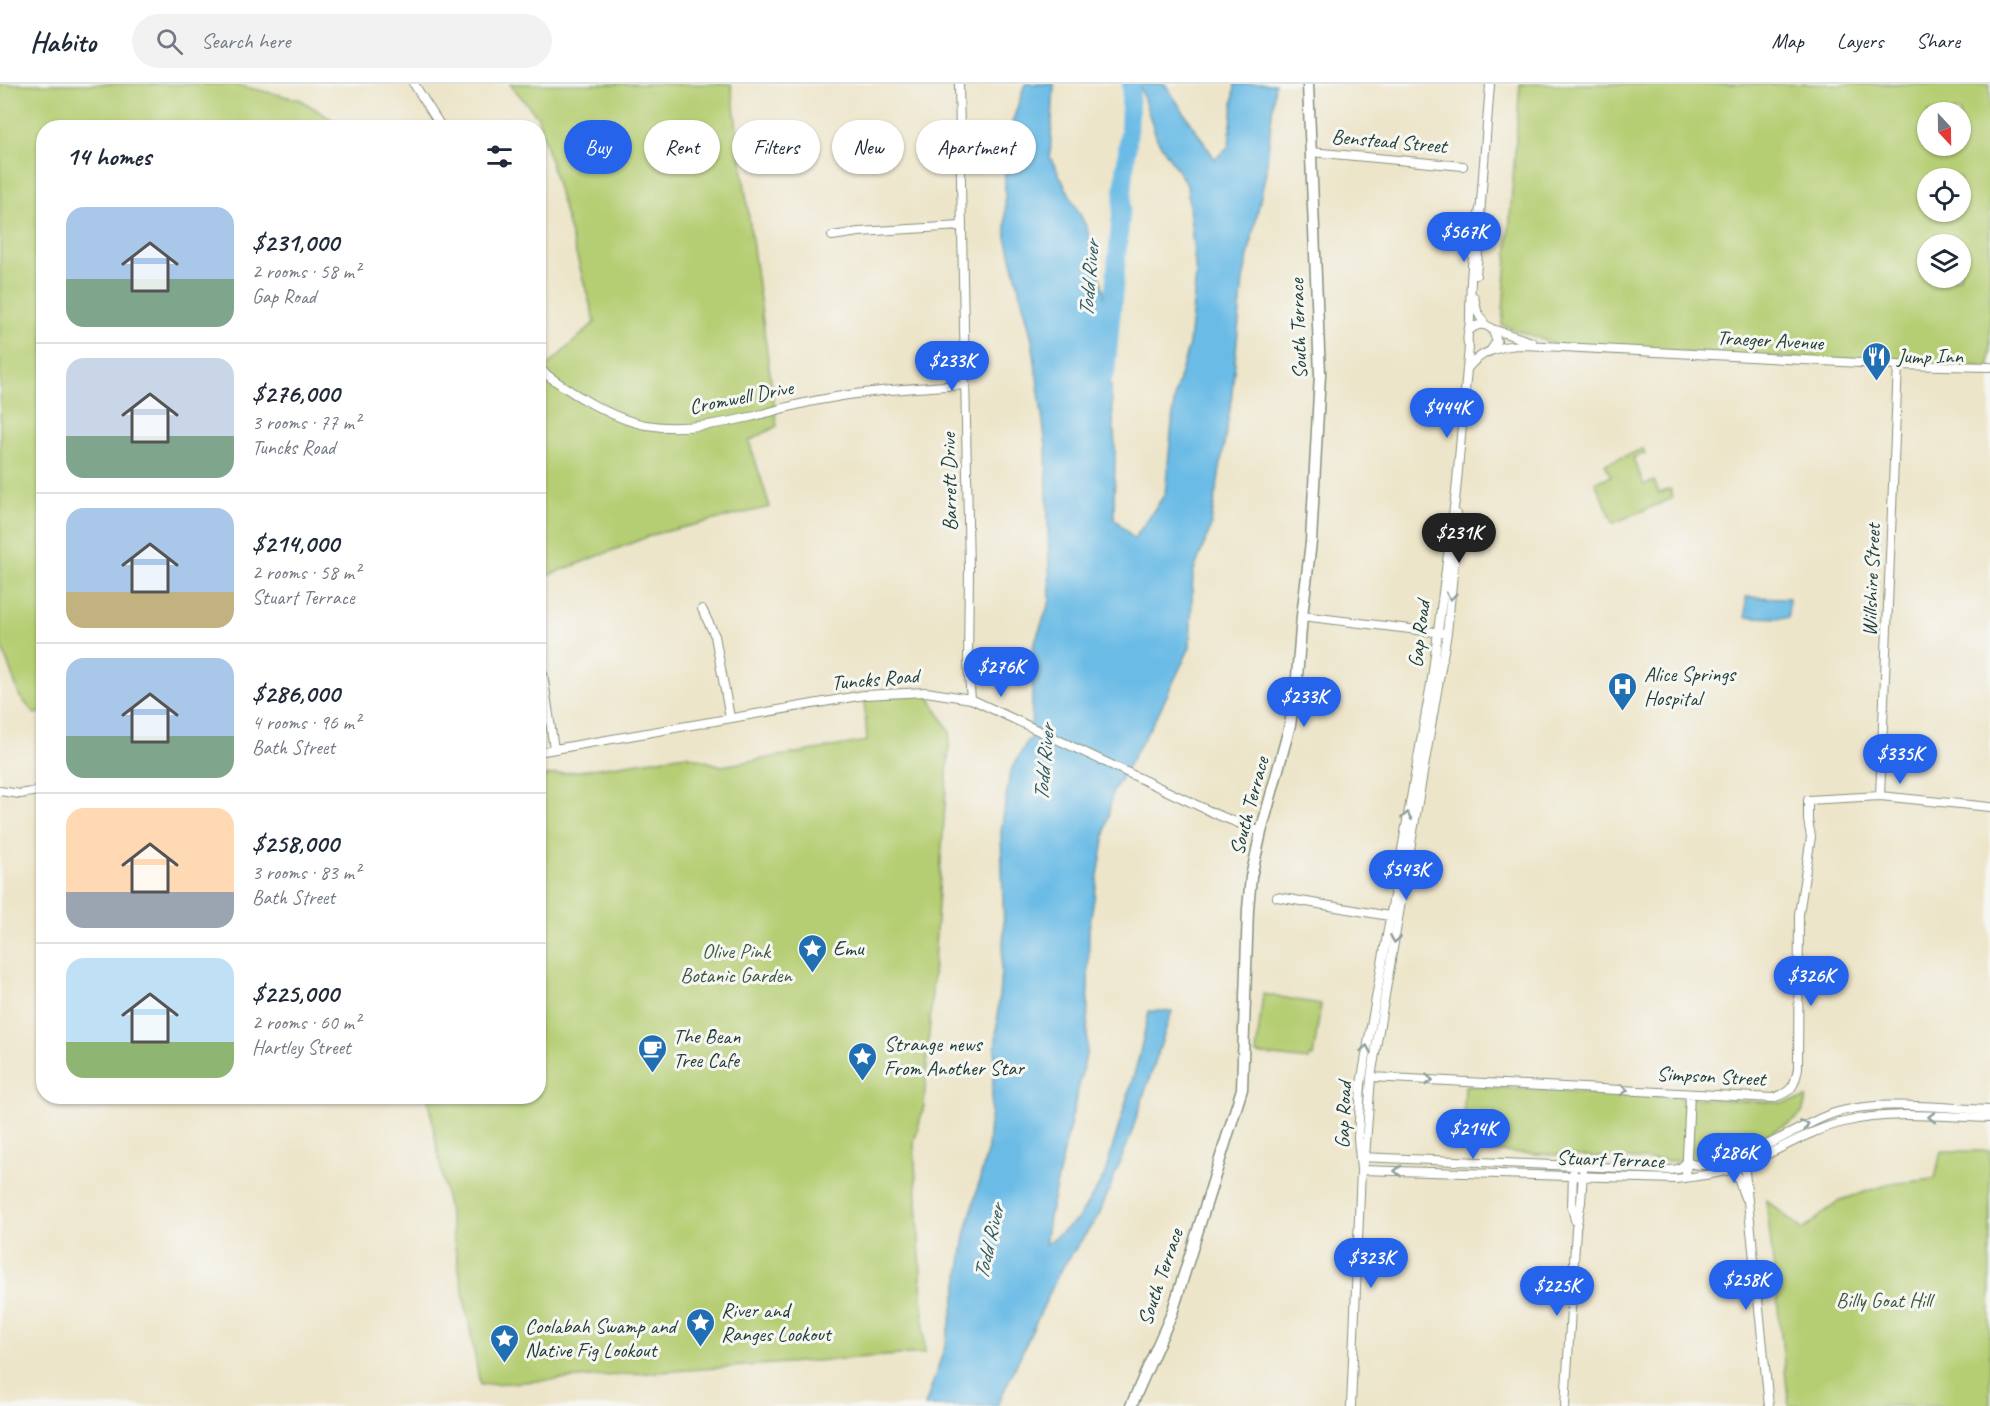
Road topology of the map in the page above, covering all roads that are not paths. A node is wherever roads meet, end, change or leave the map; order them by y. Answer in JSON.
{"nodes":[{"id":1,"x":414,"y":84,"type":"edge"},
{"id":2,"x":959,"y":84,"type":"edge"},
{"id":3,"x":1308,"y":84,"type":"edge"},
{"id":4,"x":1490,"y":84,"type":"edge"},
{"id":5,"x":437,"y":120,"type":"edge"},
{"id":6,"x":1311,"y":152,"type":"junction"},
{"id":7,"x":1463,"y":166,"type":"dead end"},
{"id":8,"x":1480,"y":209,"type":"junction"},
{"id":9,"x":961,"y":226,"type":"junction"},
{"id":10,"x":832,"y":236,"type":"dead end"},
{"id":11,"x":1474,"y":297,"type":"junction"},
{"id":12,"x":1470,"y":319,"type":"junction"},
{"id":13,"x":1489,"y":327,"type":"junction"},
{"id":14,"x":1469,"y":331,"type":"junction"},
{"id":15,"x":1469,"y":347,"type":"junction"},
{"id":16,"x":1549,"y":347,"type":"junction"},
{"id":17,"x":1488,"y":352,"type":"junction"},
{"id":18,"x":1898,"y":365,"type":"junction"},
{"id":19,"x":1990,"y":367,"type":"edge"},
{"id":20,"x":1467,"y":370,"type":"junction"},
{"id":21,"x":546,"y":374,"type":"edge"},
{"id":22,"x":965,"y":385,"type":"junction"},
{"id":23,"x":702,"y":609,"type":"dead end"},
{"id":24,"x":1302,"y":616,"type":"junction"},
{"id":25,"x":1442,"y":633,"type":"junction"},
{"id":26,"x":546,"y":694,"type":"edge"},
{"id":27,"x":971,"y":699,"type":"junction"},
{"id":28,"x":730,"y":718,"type":"junction"},
{"id":29,"x":554,"y":749,"type":"junction"},
{"id":30,"x":546,"y":750,"type":"edge"},
{"id":31,"x":0,"y":791,"type":"edge"},
{"id":32,"x":36,"y":791,"type":"edge"},
{"id":33,"x":1880,"y":796,"type":"junction"},
{"id":34,"x":1990,"y":807,"type":"edge"},
{"id":35,"x":1261,"y":832,"type":"junction"},
{"id":36,"x":1277,"y":897,"type":"dead end"},
{"id":37,"x":1394,"y":916,"type":"junction"},
{"id":38,"x":1371,"y":1077,"type":"junction"},
{"id":39,"x":1690,"y":1094,"type":"junction"},
{"id":40,"x":1990,"y":1110,"type":"edge"},
{"id":41,"x":1990,"y":1118,"type":"edge"},
{"id":42,"x":1362,"y":1157,"type":"junction"},
{"id":43,"x":1744,"y":1160,"type":"junction"},
{"id":44,"x":1687,"y":1162,"type":"junction"},
{"id":45,"x":1732,"y":1164,"type":"junction"},
{"id":46,"x":1573,"y":1166,"type":"junction"},
{"id":47,"x":1583,"y":1166,"type":"junction"},
{"id":48,"x":1362,"y":1170,"type":"junction"},
{"id":49,"x":1572,"y":1177,"type":"junction"},
{"id":50,"x":1583,"y":1177,"type":"junction"},
{"id":51,"x":1686,"y":1178,"type":"junction"},
{"id":52,"x":1749,"y":1213,"type":"junction"},
{"id":53,"x":1576,"y":1229,"type":"junction"},
{"id":54,"x":1142,"y":1378,"type":"junction"},
{"id":55,"x":1131,"y":1406,"type":"edge"},
{"id":56,"x":1139,"y":1406,"type":"edge"},
{"id":57,"x":1351,"y":1406,"type":"edge"},
{"id":58,"x":1565,"y":1406,"type":"edge"},
{"id":59,"x":1769,"y":1406,"type":"edge"}],
"edges":[{"from":1,"to":5,"type":"street"},
{"from":2,"to":9,"type":"street","name":"Barrett Drive"},
{"from":3,"to":6,"type":"street","name":"South Terrace"},
{"from":4,"to":8,"type":"street","name":"Gap Road"},
{"from":6,"to":7,"type":"street","name":"Benstead Street"},
{"from":6,"to":24,"type":"street","name":"South Terrace"},
{"from":8,"to":11,"type":"street","name":"Gap Road"},
{"from":8,"to":12,"type":"street","name":"Gap Road"},
{"from":9,"to":10,"type":"street"},
{"from":9,"to":22,"type":"street","name":"Barrett Drive"},
{"from":11,"to":12,"type":"street","name":"Gap Road"},
{"from":11,"to":13,"type":"street"},
{"from":12,"to":14,"type":"street","name":"Gap Road"},
{"from":13,"to":14,"type":"street"},
{"from":13,"to":16,"type":"street","name":"Traeger Avenue"},
{"from":13,"to":17,"type":"street"},
{"from":14,"to":15,"type":"street","name":"Gap Road"},
{"from":15,"to":17,"type":"street"},
{"from":15,"to":20,"type":"street","name":"Gap Road"},
{"from":16,"to":17,"type":"street","name":"Traeger Avenue"},
{"from":16,"to":18,"type":"street","name":"Traeger Avenue"},
{"from":17,"to":20,"type":"street"},
{"from":18,"to":19,"type":"street","name":"Traeger Avenue"},
{"from":18,"to":33,"type":"street","name":"Willshire Street"},
{"from":20,"to":25,"type":"street","name":"Gap Road"},
{"from":21,"to":22,"type":"street","name":"Cromwell Drive"},
{"from":22,"to":27,"type":"street","name":"Barrett Drive"},
{"from":23,"to":28,"type":"street"},
{"from":24,"to":25,"type":"street"},
{"from":24,"to":35,"type":"street","name":"South Terrace"},
{"from":25,"to":37,"type":"street","name":"Gap Road"},
{"from":26,"to":29,"type":"street"},
{"from":27,"to":28,"type":"street","name":"Tuncks Road"},
{"from":27,"to":35,"type":"street","name":"Tuncks Road"},
{"from":28,"to":29,"type":"street","name":"Tuncks Road"},
{"from":29,"to":30,"type":"street","name":"Tuncks Road"},
{"from":31,"to":32,"type":"street"},
{"from":33,"to":34,"type":"street"},
{"from":33,"to":39,"type":"street","name":"Simpson Street"},
{"from":35,"to":54,"type":"street","name":"South Terrace"},
{"from":36,"to":37,"type":"street"},
{"from":37,"to":38,"type":"street","name":"Gap Road","one_way":true},
{"from":42,"to":37,"type":"street","name":"Gap Road","one_way":true},
{"from":38,"to":39,"type":"street","name":"Simpson Street","one_way":true},
{"from":38,"to":42,"type":"street","name":"Gap Road"},
{"from":39,"to":44,"type":"street"},
{"from":43,"to":40,"type":"street","name":"Stuart Terrace","one_way":true},
{"from":41,"to":43,"type":"street","name":"Stuart Terrace","one_way":true},
{"from":42,"to":46,"type":"street","name":"Stuart Terrace"},
{"from":42,"to":48,"type":"street","name":"Gap Road"},
{"from":43,"to":45,"type":"street","name":"Stuart Terrace"},
{"from":43,"to":52,"type":"street"},
{"from":44,"to":45,"type":"street","name":"Stuart Terrace"},
{"from":44,"to":47,"type":"street","name":"Stuart Terrace"},
{"from":44,"to":51,"type":"street"},
{"from":45,"to":51,"type":"street","name":"Stuart Terrace"},
{"from":45,"to":52,"type":"street"},
{"from":46,"to":47,"type":"street","name":"Stuart Terrace"},
{"from":46,"to":49,"type":"street"},
{"from":47,"to":50,"type":"street"},
{"from":49,"to":48,"type":"street","name":"Stuart Terrace","one_way":true},
{"from":48,"to":57,"type":"street","name":"Gap Road"},
{"from":49,"to":50,"type":"street","name":"Stuart Terrace"},
{"from":49,"to":53,"type":"street"},
{"from":50,"to":51,"type":"street","name":"Stuart Terrace"},
{"from":50,"to":53,"type":"street"},
{"from":52,"to":59,"type":"street"},
{"from":53,"to":58,"type":"street"},
{"from":54,"to":55,"type":"street","name":"South Terrace"},
{"from":54,"to":56,"type":"street","name":"South Terrace"}]}
